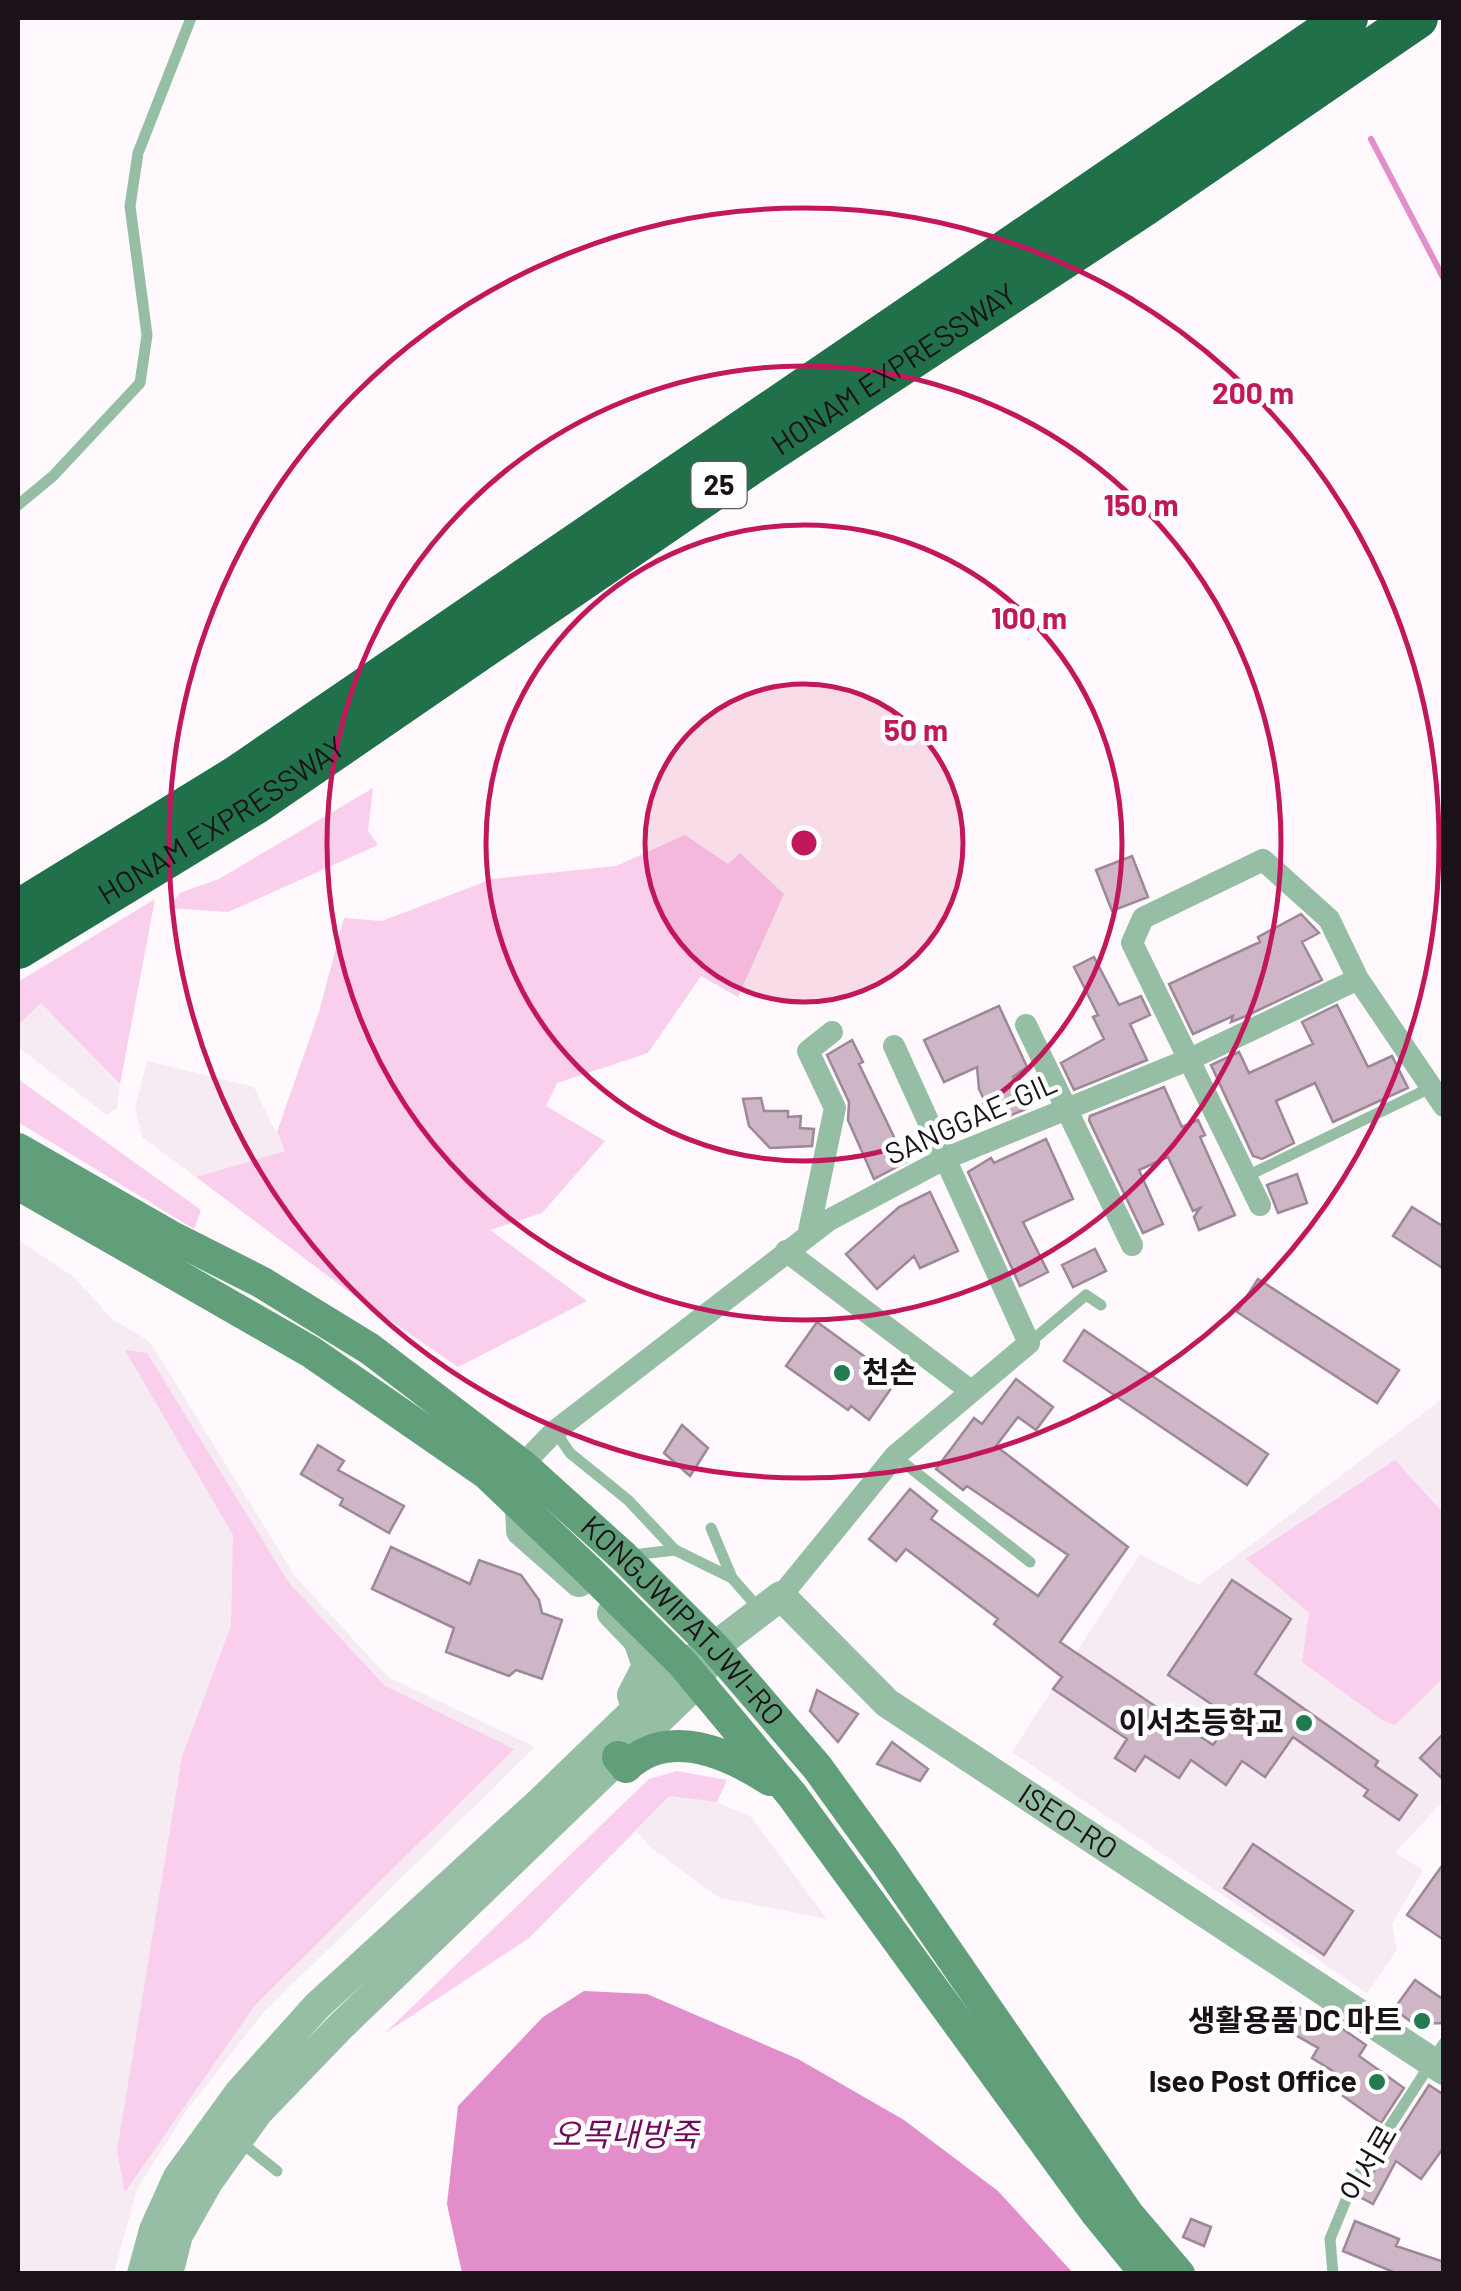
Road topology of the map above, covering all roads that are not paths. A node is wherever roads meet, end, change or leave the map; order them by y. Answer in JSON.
{"nodes":[{"id":1,"x":191,"y":18,"type":"edge"},
{"id":2,"x":1347,"y":18,"type":"edge"},
{"id":3,"x":1418,"y":18,"type":"edge"},
{"id":4,"x":18,"y":505,"type":"edge"},
{"id":5,"x":18,"y":911,"type":"edge"},
{"id":6,"x":18,"y":948,"type":"edge"},
{"id":7,"x":1358,"y":978,"type":"junction"},
{"id":8,"x":1026,"y":1025,"type":"dead end"},
{"id":9,"x":832,"y":1032,"type":"dead end"},
{"id":10,"x":894,"y":1046,"type":"dead end"},
{"id":11,"x":1190,"y":1059,"type":"junction"},
{"id":12,"x":1437,"y":1097,"type":"edge"},
{"id":13,"x":1066,"y":1108,"type":"junction"},
{"id":14,"x":18,"y":1149,"type":"edge"},
{"id":15,"x":944,"y":1158,"type":"junction"},
{"id":16,"x":1248,"y":1176,"type":"junction"},
{"id":17,"x":18,"y":1184,"type":"edge"},
{"id":18,"x":1260,"y":1205,"type":"dead end"},
{"id":19,"x":808,"y":1236,"type":"junction"},
{"id":20,"x":1132,"y":1245,"type":"dead end"},
{"id":21,"x":786,"y":1251,"type":"junction"},
{"id":22,"x":1101,"y":1305,"type":"dead end"},
{"id":23,"x":1029,"y":1343,"type":"junction"},
{"id":24,"x":971,"y":1391,"type":"junction"},
{"id":25,"x":555,"y":1431,"type":"junction"},
{"id":26,"x":895,"y":1456,"type":"junction"},
{"id":27,"x":522,"y":1465,"type":"junction"},
{"id":28,"x":520,"y":1506,"type":"junction"},
{"id":29,"x":711,"y":1528,"type":"dead end"},
{"id":30,"x":675,"y":1550,"type":"junction"},
{"id":31,"x":624,"y":1556,"type":"junction"},
{"id":32,"x":1030,"y":1562,"type":"dead end"},
{"id":33,"x":732,"y":1578,"type":"junction"},
{"id":34,"x":771,"y":1604,"type":"junction"},
{"id":35,"x":714,"y":1647,"type":"junction"},
{"id":36,"x":691,"y":1673,"type":"junction"},
{"id":37,"x":636,"y":1708,"type":"junction"},
{"id":38,"x":618,"y":1757,"type":"junction"},
{"id":39,"x":792,"y":1794,"type":"junction"},
{"id":40,"x":366,"y":1982,"type":"junction"},
{"id":41,"x":1439,"y":2058,"type":"edge"},
{"id":42,"x":238,"y":2140,"type":"junction"},
{"id":43,"x":278,"y":2171,"type":"dead end"},
{"id":44,"x":142,"y":2274,"type":"edge"},
{"id":45,"x":168,"y":2274,"type":"edge"},
{"id":46,"x":1146,"y":2274,"type":"edge"},
{"id":47,"x":1179,"y":2274,"type":"edge"},
{"id":48,"x":1334,"y":2274,"type":"edge"}],
"edges":[{"from":1,"to":4,"type":"lane"},
{"from":2,"to":5,"type":"highway","name":"HONAM EXPRESSWAY","number":"25"},
{"from":3,"to":6,"type":"highway","name":"HONAM EXPRESSWAY","number":"25"},
{"from":7,"to":11,"type":"street","name":"SANGGAE-GIL"},
{"from":7,"to":11,"type":"street"},
{"from":7,"to":12,"type":"street"},
{"from":8,"to":13,"type":"street"},
{"from":9,"to":19,"type":"street"},
{"from":10,"to":15,"type":"street"},
{"from":11,"to":13,"type":"street","name":"SANGGAE-GIL"},
{"from":11,"to":16,"type":"street"},
{"from":12,"to":16,"type":"lane"},
{"from":13,"to":15,"type":"street","name":"SANGGAE-GIL"},
{"from":13,"to":20,"type":"street"},
{"from":14,"to":27,"type":"main road","name":"KONGJWIPATJWI-RO"},
{"from":15,"to":19,"type":"street","name":"SANGGAE-GIL"},
{"from":15,"to":23,"type":"street"},
{"from":16,"to":18,"type":"street"},
{"from":17,"to":28,"type":"main road","name":"KONGJWIPATJWI-RO"},
{"from":19,"to":21,"type":"street","name":"SANGGAE-GIL"},
{"from":21,"to":24,"type":"street"},
{"from":21,"to":25,"type":"street","name":"SANGGAE-GIL"},
{"from":22,"to":23,"type":"lane"},
{"from":23,"to":24,"type":"street"},
{"from":24,"to":26,"type":"street"},
{"from":25,"to":27,"type":"street","name":"SANGGAE-GIL"},
{"from":25,"to":30,"type":"lane"},
{"from":26,"to":32,"type":"lane"},
{"from":26,"to":34,"type":"street"},
{"from":27,"to":31,"type":"main road","name":"KONGJWIPATJWI-RO"},
{"from":28,"to":36,"type":"main road","name":"KONGJWIPATJWI-RO"},
{"from":28,"to":37,"type":"street"},
{"from":29,"to":33,"type":"lane"},
{"from":30,"to":31,"type":"lane"},
{"from":30,"to":33,"type":"lane"},
{"from":31,"to":35,"type":"main road","name":"KONGJWIPATJWI-RO"},
{"from":33,"to":34,"type":"lane"},
{"from":34,"to":35,"type":"street"},
{"from":34,"to":41,"type":"street","name":"ISEO-RO"},
{"from":35,"to":36,"type":"street"},
{"from":35,"to":47,"type":"main road","name":"KONGJWIPATJWI-RO"},
{"from":36,"to":37,"type":"street"},
{"from":36,"to":38,"type":"street"},
{"from":36,"to":39,"type":"main road","name":"KONGJWIPATJWI-RO"},
{"from":37,"to":40,"type":"street"},
{"from":38,"to":39,"type":"main road"},
{"from":38,"to":40,"type":"street"},
{"from":39,"to":46,"type":"main road","name":"KONGJWIPATJWI-RO"},
{"from":40,"to":42,"type":"street"},
{"from":40,"to":44,"type":"street"},
{"from":41,"to":48,"type":"lane","name":"이서로"},
{"from":42,"to":43,"type":"lane"},
{"from":42,"to":45,"type":"street"}]}
